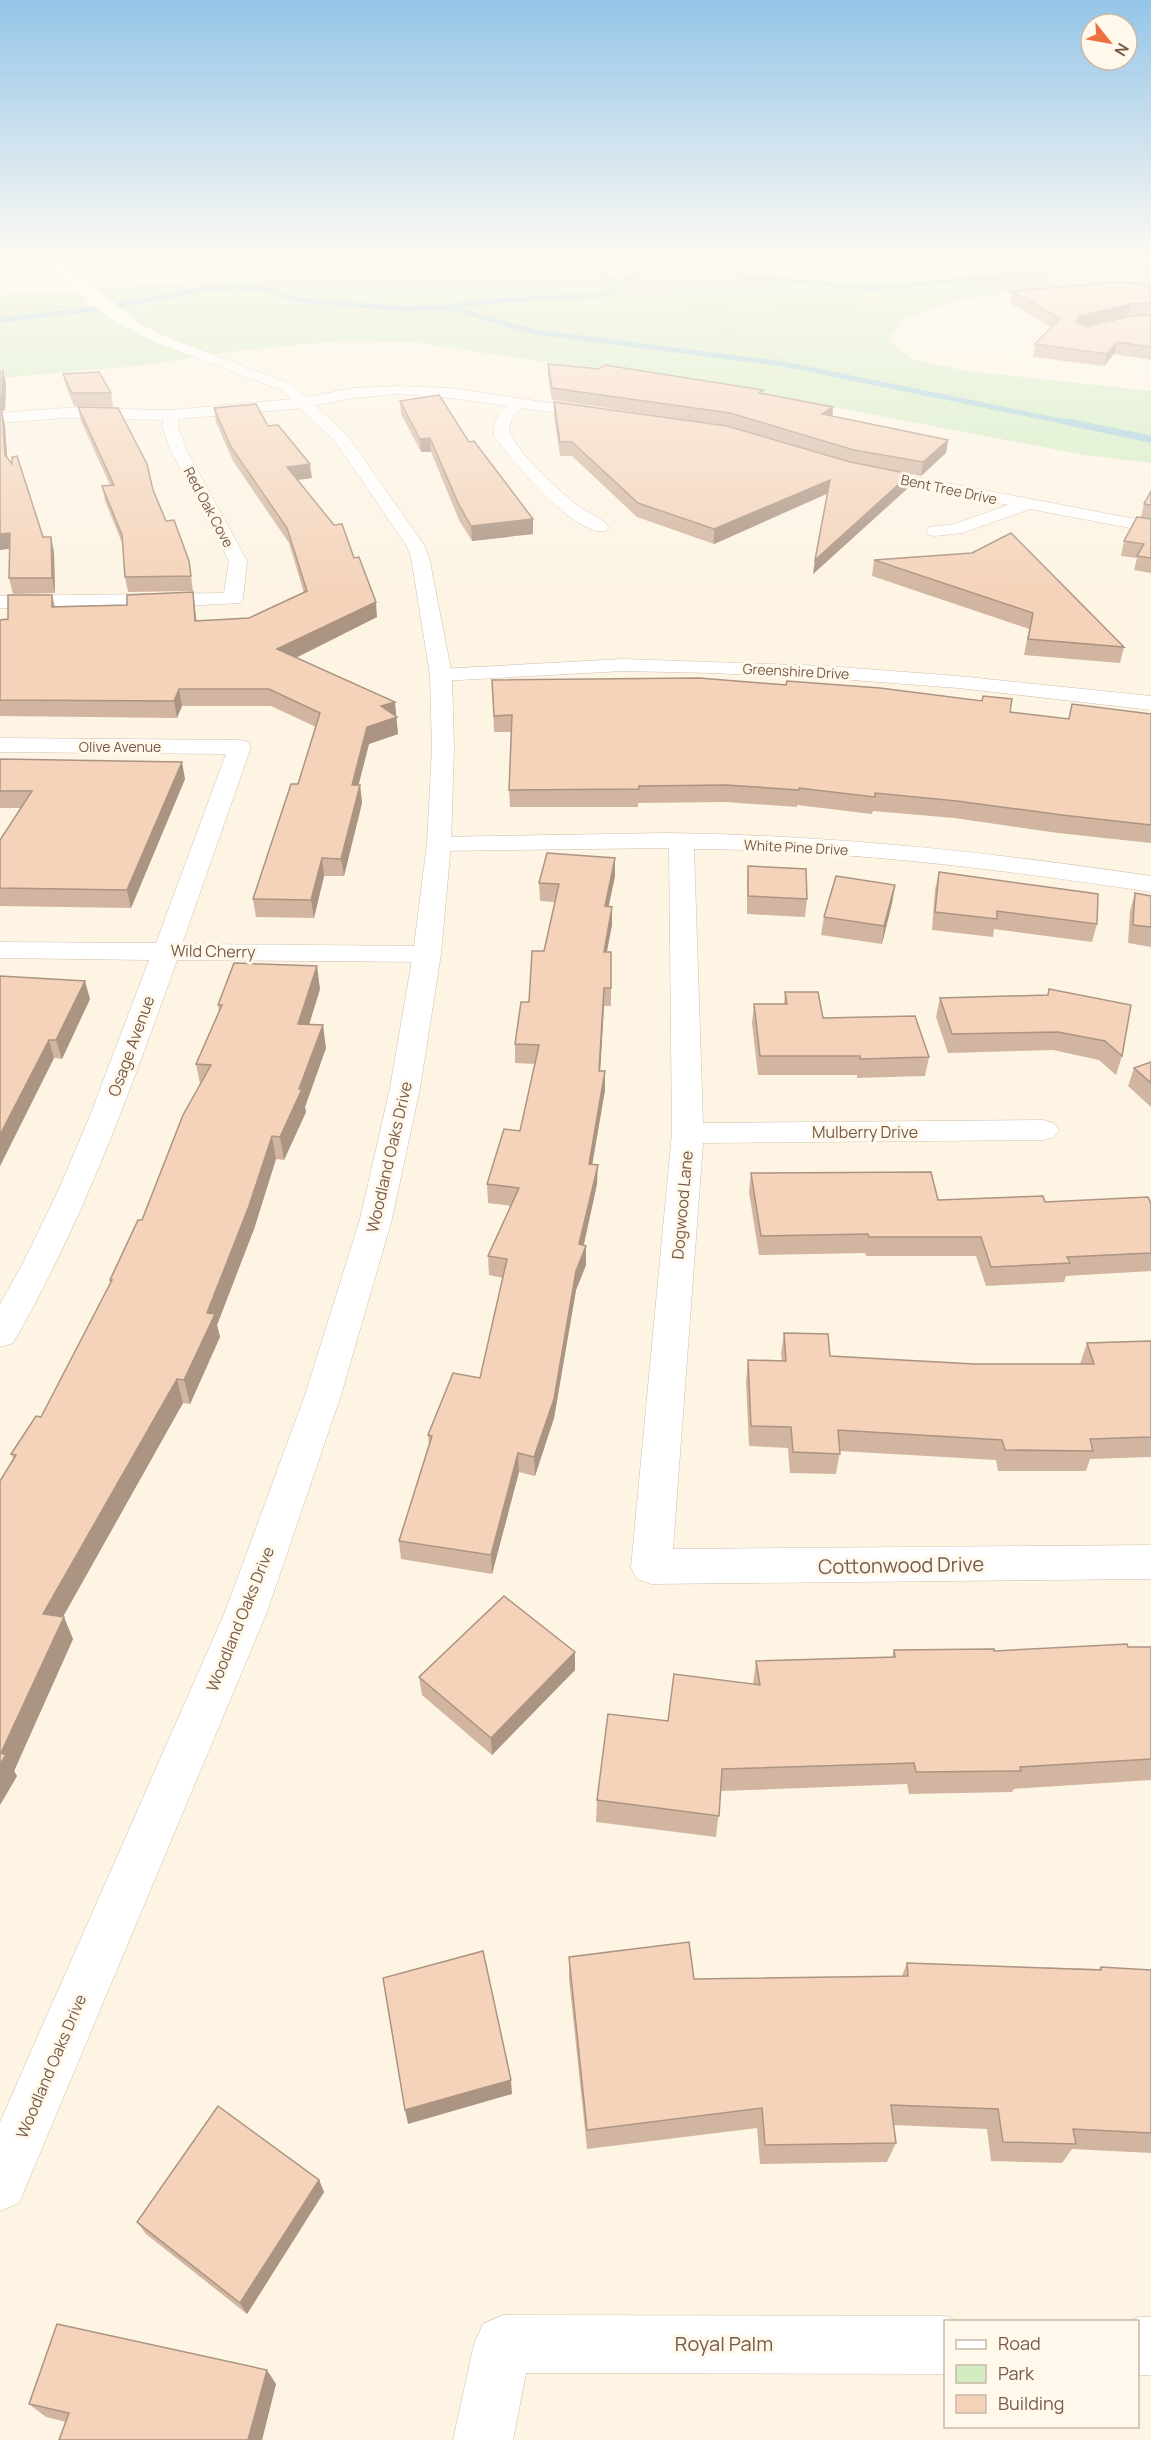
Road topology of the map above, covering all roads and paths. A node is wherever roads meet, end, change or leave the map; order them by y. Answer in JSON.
{"nodes":[{"id":1,"x":234,"y":368,"type":"edge"},
{"id":2,"x":778,"y":368,"type":"edge"},
{"id":3,"x":766,"y":382,"type":"dead end"},
{"id":4,"x":520,"y":402,"type":"junction"},
{"id":5,"x":304,"y":403,"type":"junction"},
{"id":6,"x":171,"y":415,"type":"junction"},
{"id":7,"x":613,"y":416,"type":"edge"},
{"id":8,"x":0,"y":418,"type":"edge"},
{"id":9,"x":849,"y":469,"type":"edge"},
{"id":10,"x":1027,"y":505,"type":"junction"},
{"id":11,"x":600,"y":527,"type":"dead end"},
{"id":12,"x":1151,"y":527,"type":"edge"},
{"id":13,"x":935,"y":531,"type":"dead end"},
{"id":14,"x":0,"y":602,"type":"edge"},
{"id":15,"x":441,"y":675,"type":"junction"},
{"id":16,"x":1151,"y":703,"type":"edge"},
{"id":17,"x":0,"y":745,"type":"edge"},
{"id":18,"x":240,"y":747,"type":"joint"},
{"id":19,"x":681,"y":842,"type":"junction"},
{"id":20,"x":439,"y":844,"type":"junction"},
{"id":21,"x":1151,"y":884,"type":"edge"},
{"id":22,"x":0,"y":950,"type":"edge"},
{"id":23,"x":167,"y":951,"type":"junction"},
{"id":24,"x":427,"y":954,"type":"junction"},
{"id":25,"x":1043,"y":1130,"type":"dead end"},
{"id":26,"x":688,"y":1133,"type":"junction"},
{"id":27,"x":0,"y":1334,"type":"edge"},
{"id":28,"x":1151,"y":1562,"type":"edge"},
{"id":29,"x":651,"y":1566,"type":"joint"},
{"id":30,"x":0,"y":2184,"type":"edge"},
{"id":31,"x":944,"y":2345,"type":"edge"},
{"id":32,"x":483,"y":2440,"type":"edge"}],
"edges":[{"from":1,"to":5,"type":"street","name":"Woodland Oaks Drive"},
{"from":2,"to":3,"type":"path"},
{"from":4,"to":5,"type":"street"},
{"from":4,"to":7,"type":"street"},
{"from":4,"to":11,"type":"street"},
{"from":5,"to":6,"type":"street"},
{"from":5,"to":15,"type":"street","name":"Woodland Oaks Drive"},
{"from":6,"to":8,"type":"street"},
{"from":6,"to":14,"type":"street","name":"Red Oak Cove"},
{"from":9,"to":10,"type":"street","name":"Bent Tree Drive"},
{"from":10,"to":12,"type":"street","name":"Bent Tree Drive"},
{"from":10,"to":13,"type":"street"},
{"from":15,"to":16,"type":"street","name":"Greenshire Drive"},
{"from":15,"to":20,"type":"street","name":"Woodland Oaks Drive"},
{"from":17,"to":18,"type":"street","name":"Olive Avenue"},
{"from":18,"to":23,"type":"street","name":"Osage Avenue"},
{"from":19,"to":20,"type":"street","name":"White Pine Drive"},
{"from":19,"to":21,"type":"street","name":"White Pine Drive"},
{"from":19,"to":26,"type":"street","name":"Dogwood Lane"},
{"from":20,"to":24,"type":"street","name":"Woodland Oaks Drive"},
{"from":22,"to":23,"type":"street","name":"Wild Cherry"},
{"from":23,"to":24,"type":"street","name":"Wild Cherry"},
{"from":23,"to":27,"type":"street","name":"Osage Avenue"},
{"from":24,"to":30,"type":"street","name":"Woodland Oaks Drive"},
{"from":25,"to":26,"type":"street","name":"Mulberry Drive"},
{"from":26,"to":29,"type":"street","name":"Dogwood Lane"},
{"from":28,"to":29,"type":"street","name":"Cottonwood Drive"},
{"from":31,"to":32,"type":"street","name":"Royal Palm"}]}
